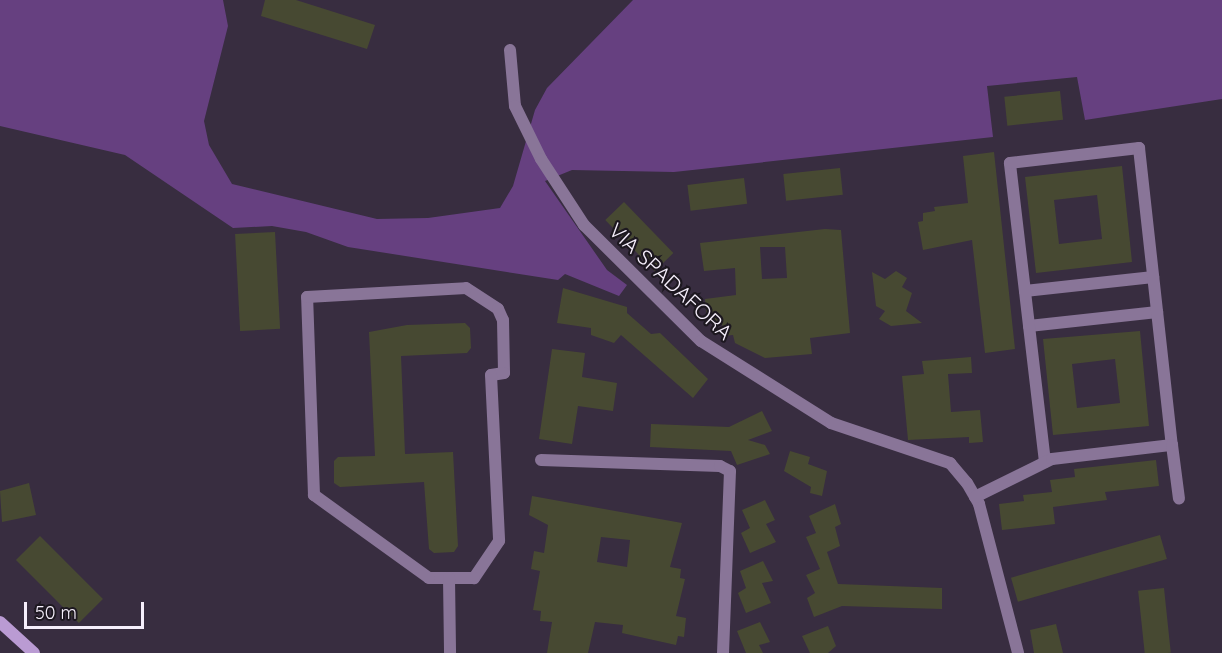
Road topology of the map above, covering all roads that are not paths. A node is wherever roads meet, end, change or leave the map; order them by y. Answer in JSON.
{"nodes":[{"id":1,"x":510,"y":50,"type":"dead end"},
{"id":2,"x":1153,"y":277,"type":"junction"},
{"id":3,"x":1025,"y":291,"type":"junction"},
{"id":4,"x":1157,"y":312,"type":"junction"},
{"id":5,"x":1029,"y":326,"type":"junction"},
{"id":6,"x":1172,"y":445,"type":"junction"},
{"id":7,"x":541,"y":460,"type":"dead end"},
{"id":8,"x":1045,"y":462,"type":"junction"},
{"id":9,"x":975,"y":497,"type":"junction"},
{"id":10,"x":1179,"y":499,"type":"dead end"},
{"id":11,"x":449,"y":578,"type":"junction"},
{"id":12,"x":0,"y":622,"type":"edge"},
{"id":13,"x":34,"y":653,"type":"edge"},
{"id":14,"x":450,"y":653,"type":"edge"},
{"id":15,"x":723,"y":653,"type":"edge"},
{"id":16,"x":1018,"y":653,"type":"edge"}],
"edges":[{"from":1,"to":9,"type":"street","name":"VIA SPADAFORA"},
{"from":2,"to":3,"type":"street"},
{"from":2,"to":3,"type":"street"},
{"from":2,"to":4,"type":"street"},
{"from":3,"to":5,"type":"street"},
{"from":4,"to":5,"type":"street"},
{"from":4,"to":6,"type":"street"},
{"from":5,"to":8,"type":"street"},
{"from":6,"to":8,"type":"street"},
{"from":6,"to":10,"type":"street"},
{"from":7,"to":15,"type":"street"},
{"from":8,"to":9,"type":"street"},
{"from":9,"to":16,"type":"street","name":"VIA SPADAFORA"},
{"from":11,"to":11,"type":"street"},
{"from":11,"to":14,"type":"street"},
{"from":12,"to":13,"type":"main road"}]}
